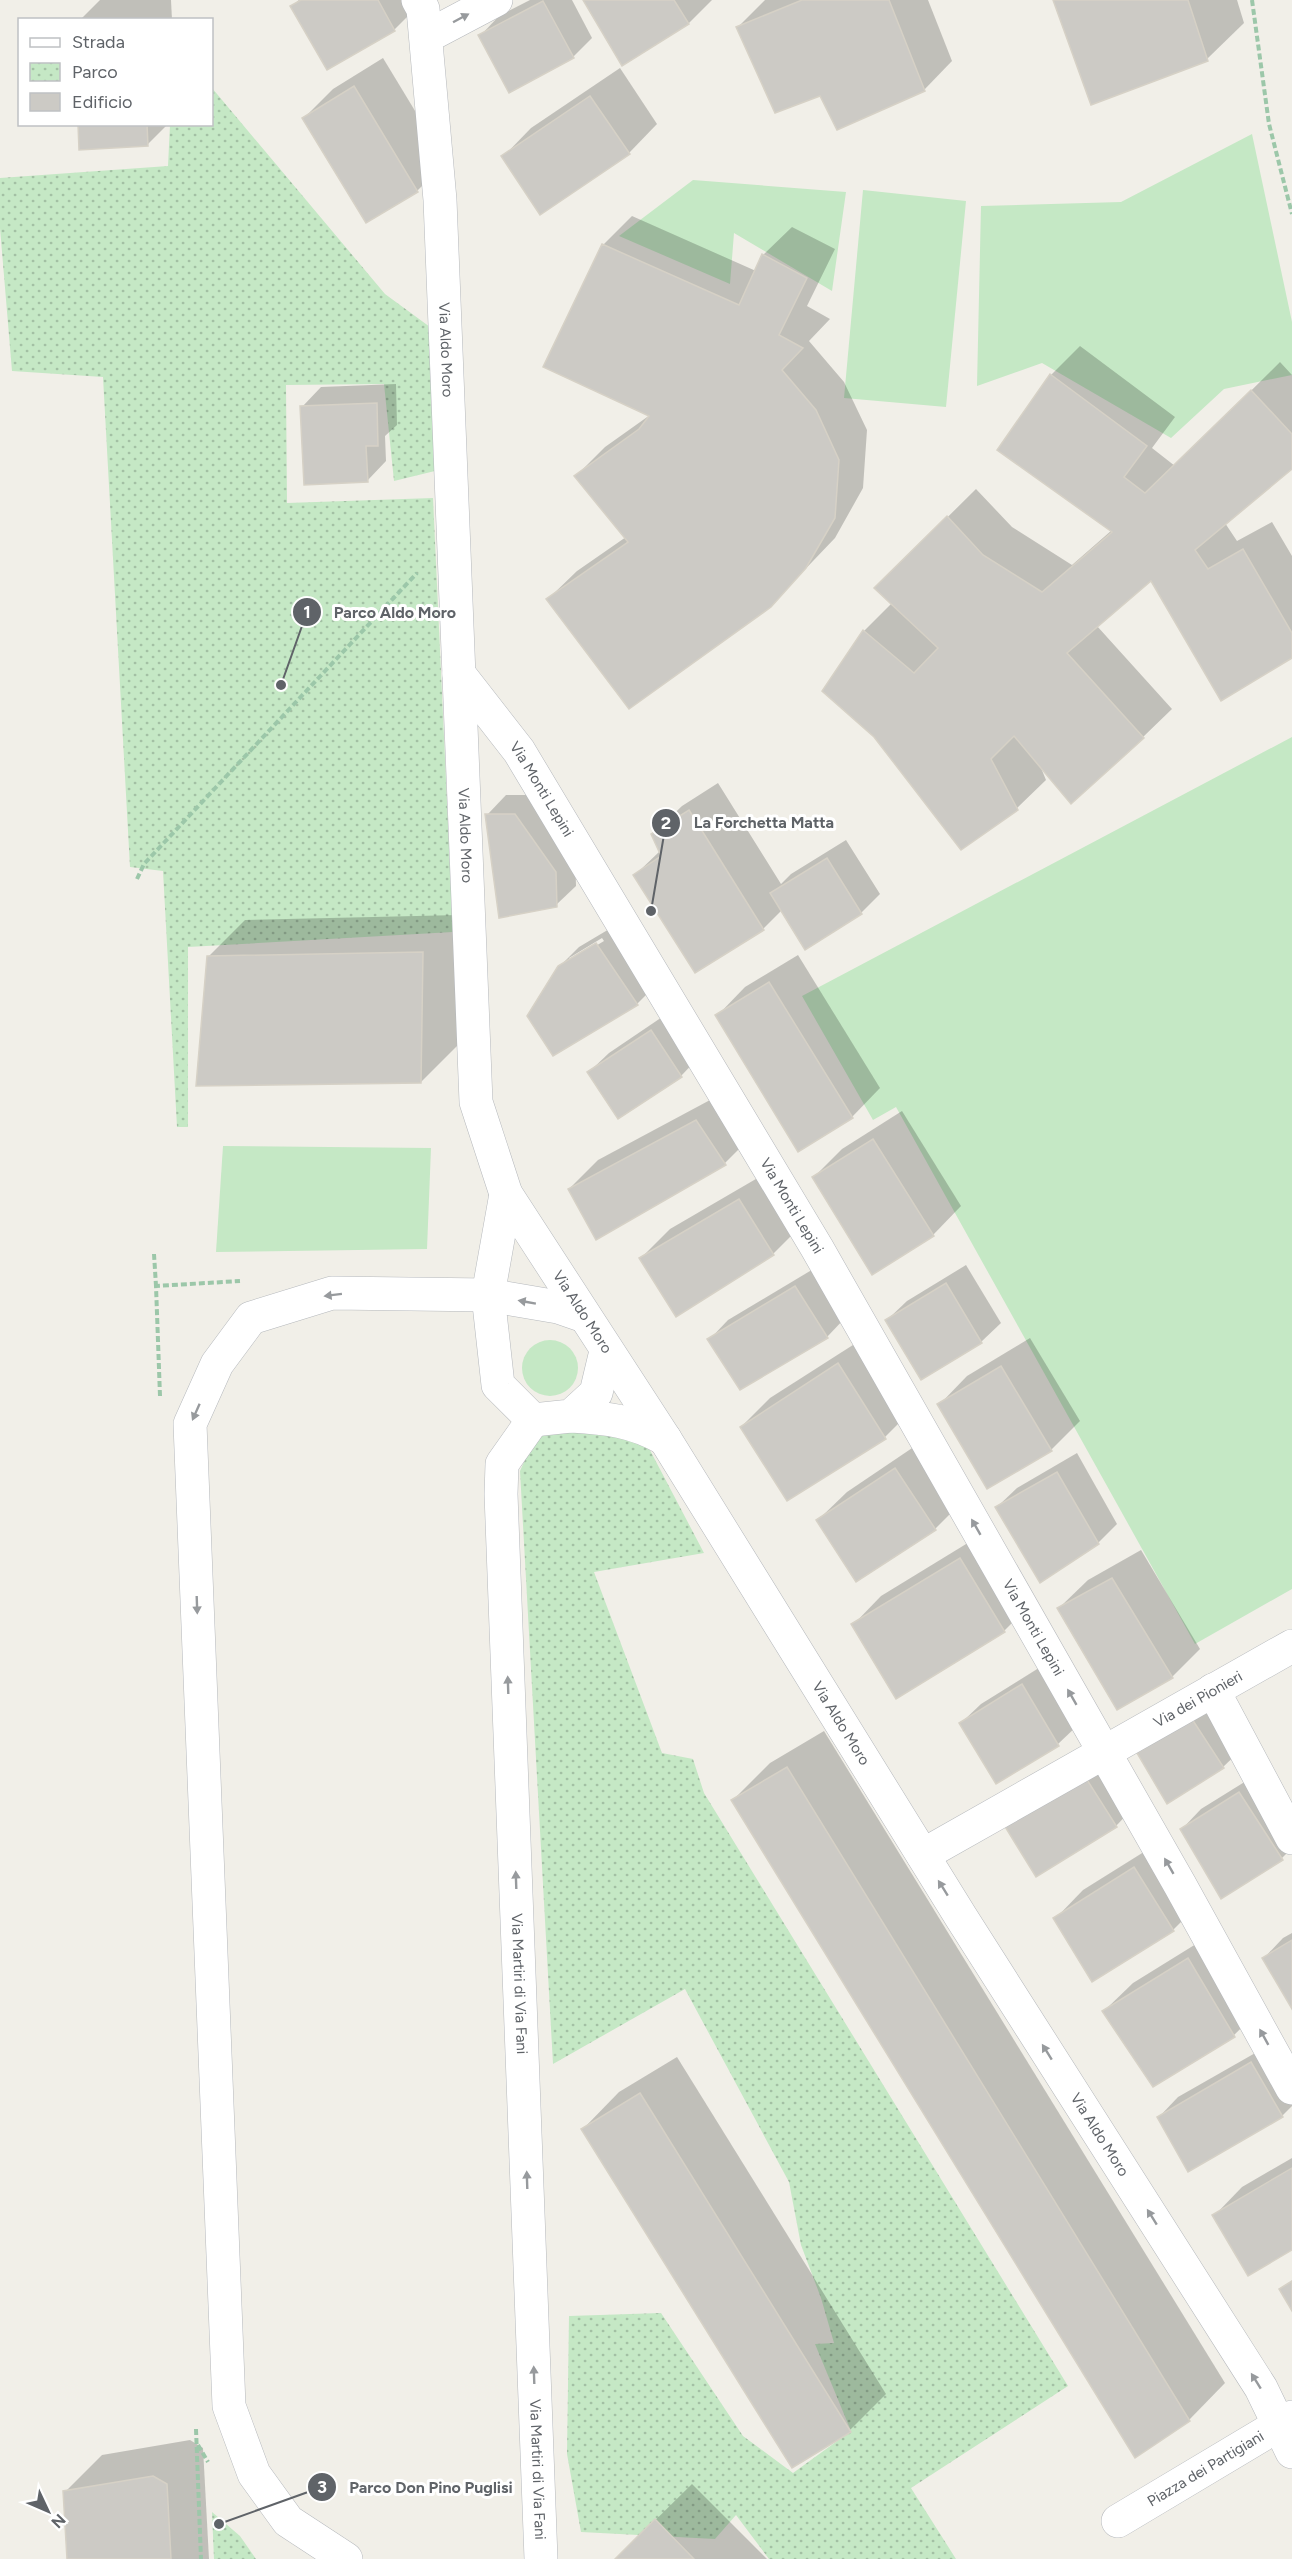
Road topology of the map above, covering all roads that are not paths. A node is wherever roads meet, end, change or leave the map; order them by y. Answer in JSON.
{"nodes":[{"id":1,"x":418,"y":0,"type":"edge"},
{"id":2,"x":496,"y":0,"type":"edge"},
{"id":3,"x":426,"y":37,"type":"junction"},
{"id":4,"x":459,"y":674,"type":"junction"},
{"id":5,"x":506,"y":1194,"type":"junction"},
{"id":6,"x":488,"y":1295,"type":"junction"},
{"id":7,"x":584,"y":1316,"type":"junction"},
{"id":8,"x":606,"y":1351,"type":"junction"},
{"id":9,"x":571,"y":1416,"type":"junction"},
{"id":10,"x":533,"y":1420,"type":"junction"},
{"id":11,"x":665,"y":1439,"type":"junction"},
{"id":12,"x":1292,"y":1646,"type":"edge"},
{"id":13,"x":1213,"y":1690,"type":"junction"},
{"id":14,"x":1104,"y":1752,"type":"junction"},
{"id":15,"x":1292,"y":1838,"type":"edge"},
{"id":16,"x":922,"y":1855,"type":"junction"},
{"id":17,"x":1292,"y":2088,"type":"edge"},
{"id":18,"x":1288,"y":2432,"type":"edge"},
{"id":19,"x":1118,"y":2521,"type":"dead end"},
{"id":20,"x":346,"y":2559,"type":"edge"},
{"id":21,"x":541,"y":2559,"type":"edge"}],
"edges":[{"from":1,"to":3,"type":"street","name":"Via Aldo Moro"},
{"from":3,"to":2,"type":"street","one_way":true},
{"from":3,"to":4,"type":"street","name":"Via Aldo Moro"},
{"from":4,"to":5,"type":"street","name":"Via Aldo Moro"},
{"from":14,"to":4,"type":"street","name":"Via Monti Lepini","one_way":true},
{"from":5,"to":6,"type":"street"},
{"from":5,"to":7,"type":"street","name":"Via Aldo Moro"},
{"from":7,"to":6,"type":"street","one_way":true},
{"from":6,"to":10,"type":"street"},
{"from":6,"to":20,"type":"street","one_way":true},
{"from":7,"to":8,"type":"street","name":"Via Aldo Moro"},
{"from":8,"to":9,"type":"street"},
{"from":8,"to":11,"type":"street","name":"Via Aldo Moro"},
{"from":9,"to":10,"type":"street"},
{"from":9,"to":11,"type":"street"},
{"from":21,"to":10,"type":"street","name":"Via Martiri di Via Fani","one_way":true},
{"from":11,"to":16,"type":"street","name":"Via Aldo Moro"},
{"from":12,"to":13,"type":"street","name":"Via dei Pionieri"},
{"from":13,"to":14,"type":"street","name":"Via dei Pionieri"},
{"from":13,"to":15,"type":"street"},
{"from":14,"to":16,"type":"street"},
{"from":17,"to":14,"type":"street","name":"Via Monti Lepini","one_way":true},
{"from":18,"to":16,"type":"street","name":"Via Aldo Moro","one_way":true},
{"from":18,"to":19,"type":"street","name":"Piazza dei Partigiani"}]}
